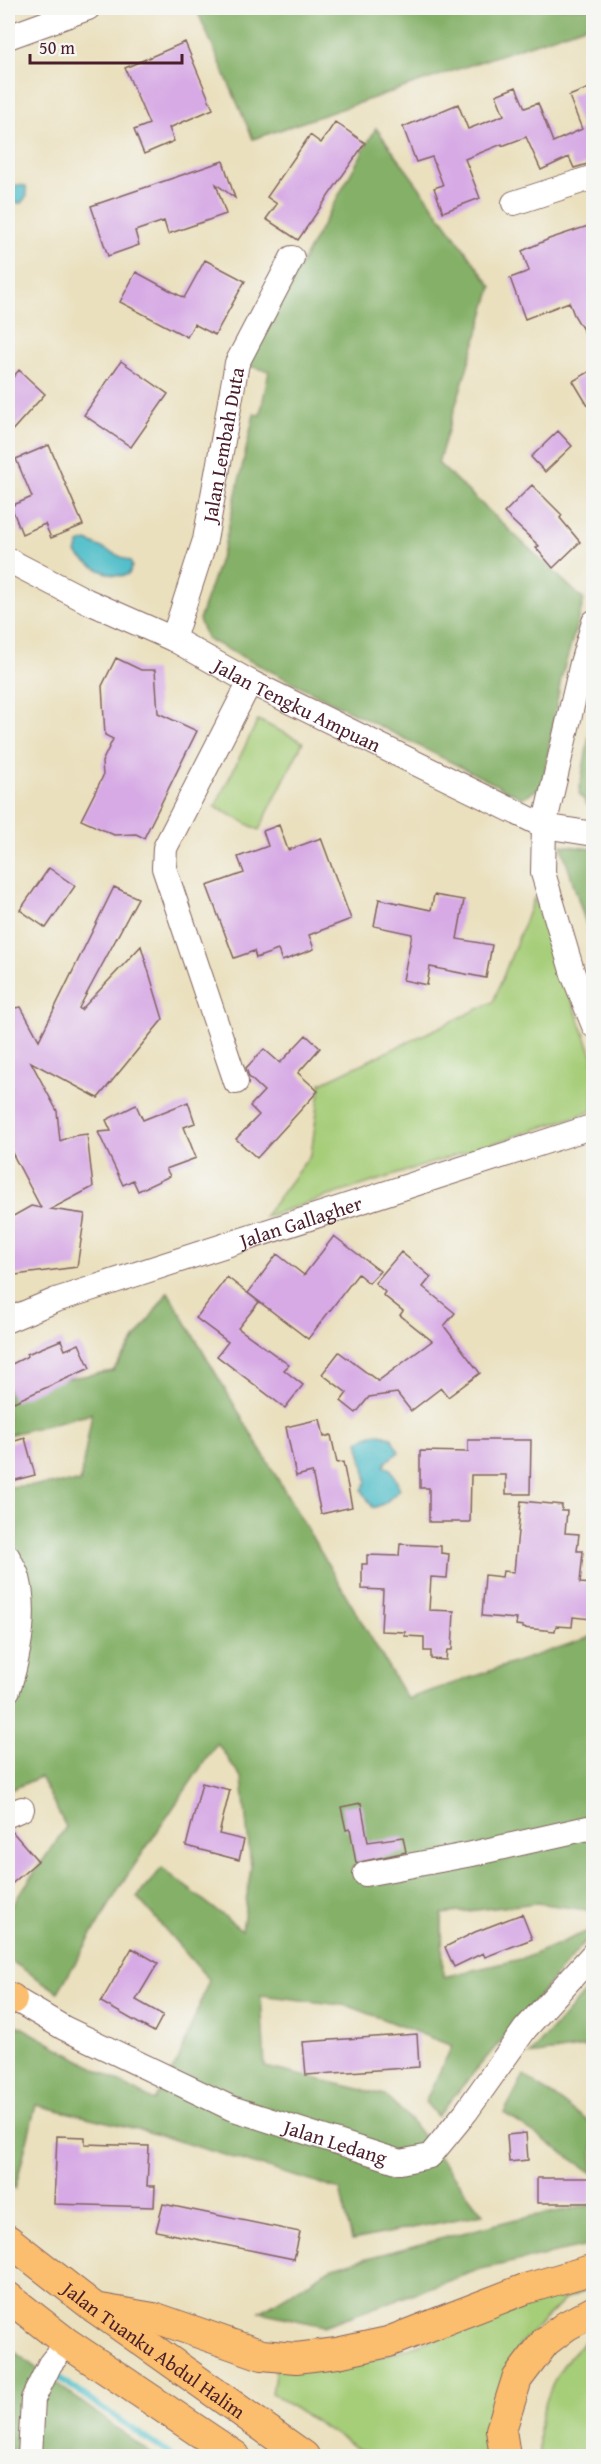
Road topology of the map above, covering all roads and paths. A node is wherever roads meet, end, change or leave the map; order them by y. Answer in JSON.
{"nodes":[{"id":1,"x":88,"y":8,"type":"edge"},
{"id":2,"x":8,"y":37,"type":"edge"},
{"id":3,"x":594,"y":177,"type":"edge"},
{"id":4,"x":514,"y":203,"type":"dead end"},
{"id":5,"x":292,"y":258,"type":"dead end"},
{"id":6,"x":8,"y":560,"type":"edge"},
{"id":7,"x":594,"y":622,"type":"edge"},
{"id":8,"x":173,"y":639,"type":"junction"},
{"id":9,"x":250,"y":682,"type":"junction"},
{"id":10,"x":544,"y":826,"type":"junction"},
{"id":11,"x":594,"y":834,"type":"edge"},
{"id":12,"x":594,"y":1026,"type":"edge"},
{"id":13,"x":236,"y":1082,"type":"dead end"},
{"id":14,"x":594,"y":1126,"type":"edge"},
{"id":15,"x":8,"y":1320,"type":"edge"},
{"id":16,"x":8,"y":1557,"type":"edge"},
{"id":17,"x":8,"y":1690,"type":"edge"},
{"id":18,"x":594,"y":1830,"type":"edge"},
{"id":19,"x":365,"y":1874,"type":"dead end"},
{"id":20,"x":594,"y":1953,"type":"edge"},
{"id":21,"x":9,"y":1997,"type":"edge"},
{"id":22,"x":8,"y":2240,"type":"edge"},
{"id":23,"x":594,"y":2269,"type":"edge"},
{"id":24,"x":8,"y":2297,"type":"edge"},
{"id":25,"x":94,"y":2308,"type":"junction"},
{"id":26,"x":594,"y":2311,"type":"edge"},
{"id":27,"x":67,"y":2343,"type":"junction"},
{"id":28,"x":30,"y":2457,"type":"edge"},
{"id":29,"x":235,"y":2457,"type":"edge"},
{"id":30,"x":304,"y":2457,"type":"edge"},
{"id":31,"x":505,"y":2457,"type":"edge"}],
"edges":[{"from":1,"to":2,"type":"street"},
{"from":3,"to":4,"type":"street"},
{"from":5,"to":8,"type":"street","name":"Jalan Lembah Duta"},
{"from":6,"to":8,"type":"street","name":"Jalan Tengku Ampuan"},
{"from":7,"to":10,"type":"street"},
{"from":8,"to":9,"type":"street","name":"Jalan Tengku Ampuan"},
{"from":9,"to":10,"type":"street","name":"Jalan Tengku Ampuan"},
{"from":9,"to":13,"type":"street"},
{"from":10,"to":11,"type":"street","name":"Jalan Tengku Ampuan"},
{"from":10,"to":12,"type":"street"},
{"from":14,"to":15,"type":"street","name":"Jalan Gallagher"},
{"from":16,"to":17,"type":"street"},
{"from":18,"to":19,"type":"street"},
{"from":20,"to":21,"type":"street","name":"Jalan Ledang"},
{"from":22,"to":25,"type":"main road","name":"Jalan Tuanku Abdul Halim"},
{"from":23,"to":25,"type":"main road"},
{"from":24,"to":27,"type":"main road","name":"Jalan Tuanku Abdul Halim"},
{"from":25,"to":30,"type":"main road","name":"Jalan Tuanku Abdul Halim"},
{"from":26,"to":31,"type":"main road"},
{"from":27,"to":28,"type":"street"},
{"from":27,"to":29,"type":"main road","name":"Jalan Tuanku Abdul Halim"}]}
